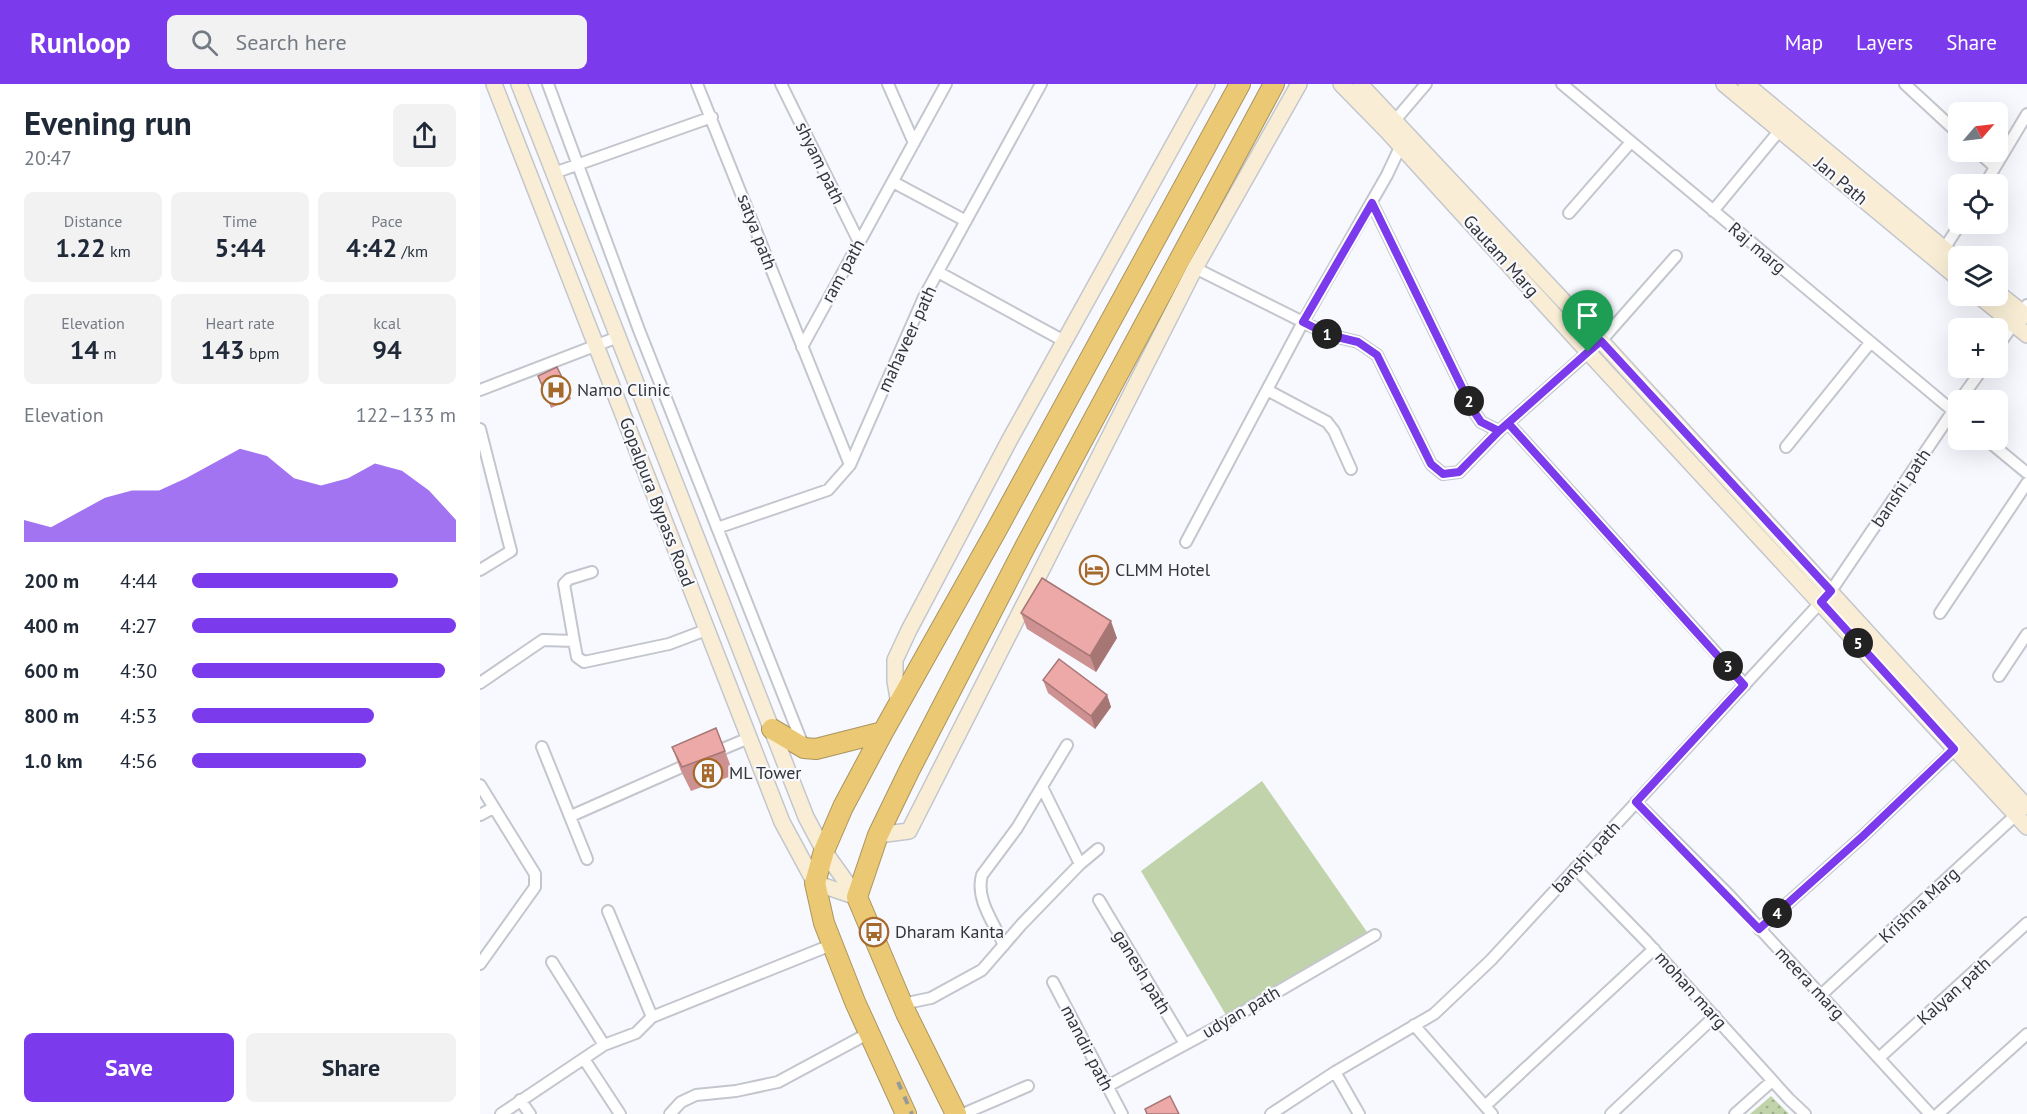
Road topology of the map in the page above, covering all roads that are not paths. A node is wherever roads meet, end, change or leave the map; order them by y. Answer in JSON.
{"nodes":[{"id":1,"x":494,"y":84,"type":"edge"},
{"id":2,"x":519,"y":84,"type":"edge"},
{"id":3,"x":548,"y":84,"type":"edge"},
{"id":4,"x":697,"y":84,"type":"edge"},
{"id":5,"x":781,"y":84,"type":"edge"},
{"id":6,"x":888,"y":84,"type":"edge"},
{"id":7,"x":946,"y":84,"type":"edge"},
{"id":8,"x":1041,"y":84,"type":"edge"},
{"id":9,"x":1207,"y":84,"type":"edge"},
{"id":10,"x":1240,"y":84,"type":"edge"},
{"id":11,"x":1274,"y":84,"type":"edge"},
{"id":12,"x":1299,"y":84,"type":"edge"},
{"id":13,"x":1341,"y":84,"type":"edge"},
{"id":14,"x":1360,"y":84,"type":"edge"},
{"id":15,"x":1426,"y":84,"type":"edge"},
{"id":16,"x":1562,"y":84,"type":"edge"},
{"id":17,"x":1724,"y":84,"type":"edge"},
{"id":18,"x":1746,"y":84,"type":"edge"},
{"id":19,"x":1905,"y":84,"type":"edge"},
{"id":20,"x":2027,"y":114,"type":"edge"},
{"id":21,"x":712,"y":117,"type":"junction"},
{"id":22,"x":1948,"y":124,"type":"edge"},
{"id":23,"x":1391,"y":125,"type":"junction"},
{"id":24,"x":1780,"y":130,"type":"junction"},
{"id":25,"x":1404,"y":139,"type":"junction"},
{"id":26,"x":1631,"y":142,"type":"junction"},
{"id":27,"x":914,"y":143,"type":"junction"},
{"id":28,"x":1989,"y":162,"type":"edge"},
{"id":29,"x":579,"y":165,"type":"junction"},
{"id":30,"x":1995,"y":167,"type":"junction"},
{"id":31,"x":554,"y":174,"type":"junction"},
{"id":32,"x":1991,"y":174,"type":"edge"},
{"id":33,"x":893,"y":182,"type":"junction"},
{"id":34,"x":1372,"y":203,"type":"junction"},
{"id":35,"x":1713,"y":211,"type":"junction"},
{"id":36,"x":1569,"y":213,"type":"dead end"},
{"id":37,"x":966,"y":221,"type":"junction"},
{"id":38,"x":1954,"y":234,"type":"edge"},
{"id":39,"x":859,"y":242,"type":"junction"},
{"id":40,"x":1944,"y":249,"type":"junction"},
{"id":41,"x":1948,"y":252,"type":"edge"},
{"id":42,"x":1676,"y":256,"type":"dead end"},
{"id":43,"x":1195,"y":268,"type":"junction"},
{"id":44,"x":1948,"y":270,"type":"edge"},
{"id":45,"x":938,"y":272,"type":"junction"},
{"id":46,"x":2008,"y":301,"type":"edge"},
{"id":47,"x":2003,"y":306,"type":"edge"},
{"id":48,"x":2022,"y":314,"type":"edge"},
{"id":49,"x":1303,"y":322,"type":"junction"},
{"id":50,"x":2008,"y":333,"type":"edge"},
{"id":51,"x":2027,"y":335,"type":"edge"},
{"id":52,"x":618,"y":337,"type":"junction"},
{"id":53,"x":1064,"y":341,"type":"junction"},
{"id":54,"x":1601,"y":341,"type":"junction"},
{"id":55,"x":1870,"y":343,"type":"junction"},
{"id":56,"x":596,"y":345,"type":"junction"},
{"id":57,"x":802,"y":347,"type":"junction"},
{"id":58,"x":1588,"y":352,"type":"junction"},
{"id":59,"x":480,"y":390,"type":"edge"},
{"id":60,"x":1267,"y":390,"type":"junction"},
{"id":61,"x":1948,"y":400,"type":"edge"},
{"id":62,"x":1948,"y":421,"type":"edge"},
{"id":63,"x":1508,"y":423,"type":"junction"},
{"id":64,"x":480,"y":429,"type":"edge"},
{"id":65,"x":1499,"y":431,"type":"junction"},
{"id":66,"x":1786,"y":447,"type":"dead end"},
{"id":67,"x":1999,"y":450,"type":"edge"},
{"id":68,"x":850,"y":465,"type":"junction"},
{"id":69,"x":1351,"y":469,"type":"dead end"},
{"id":70,"x":2027,"y":473,"type":"edge"},
{"id":71,"x":2027,"y":483,"type":"edge"},
{"id":72,"x":717,"y":528,"type":"junction"},
{"id":73,"x":1186,"y":542,"type":"dead end"},
{"id":74,"x":480,"y":570,"type":"edge"},
{"id":75,"x":592,"y":572,"type":"dead end"},
{"id":76,"x":1826,"y":596,"type":"junction"},
{"id":77,"x":1940,"y":613,"type":"dead end"},
{"id":78,"x":706,"y":630,"type":"junction"},
{"id":79,"x":2027,"y":634,"type":"edge"},
{"id":80,"x":574,"y":641,"type":"junction"},
{"id":81,"x":1999,"y":676,"type":"dead end"},
{"id":82,"x":480,"y":683,"type":"edge"},
{"id":83,"x":1744,"y":685,"type":"junction"},
{"id":84,"x":899,"y":704,"type":"junction"},
{"id":85,"x":772,"y":729,"type":"junction"},
{"id":86,"x":883,"y":732,"type":"junction"},
{"id":87,"x":748,"y":738,"type":"junction"},
{"id":88,"x":1960,"y":744,"type":"junction"},
{"id":89,"x":1067,"y":745,"type":"dead end"},
{"id":90,"x":542,"y":747,"type":"dead end"},
{"id":91,"x":804,"y":748,"type":"junction"},
{"id":92,"x":480,"y":785,"type":"edge"},
{"id":93,"x":1042,"y":787,"type":"junction"},
{"id":94,"x":1636,"y":802,"type":"junction"},
{"id":95,"x":493,"y":808,"type":"junction"},
{"id":96,"x":2024,"y":808,"type":"edge"},
{"id":97,"x":480,"y":815,"type":"edge"},
{"id":98,"x":571,"y":816,"type":"junction"},
{"id":99,"x":2027,"y":827,"type":"edge"},
{"id":100,"x":878,"y":836,"type":"junction"},
{"id":101,"x":1098,"y":849,"type":"dead end"},
{"id":102,"x":824,"y":851,"type":"junction"},
{"id":103,"x":587,"y":859,"type":"dead end"},
{"id":104,"x":1080,"y":864,"type":"junction"},
{"id":105,"x":1575,"y":868,"type":"junction"},
{"id":106,"x":815,"y":883,"type":"junction"},
{"id":107,"x":857,"y":897,"type":"junction"},
{"id":108,"x":1099,"y":900,"type":"dead end"},
{"id":109,"x":608,"y":911,"type":"dead end"},
{"id":110,"x":2027,"y":923,"type":"edge"},
{"id":111,"x":1759,"y":929,"type":"junction"},
{"id":112,"x":1375,"y":934,"type":"dead end"},
{"id":113,"x":831,"y":945,"type":"junction"},
{"id":114,"x":1004,"y":945,"type":"junction"},
{"id":115,"x":1654,"y":949,"type":"junction"},
{"id":116,"x":552,"y":962,"type":"dead end"},
{"id":117,"x":480,"y":964,"type":"edge"},
{"id":118,"x":1053,"y":982,"type":"dead end"},
{"id":119,"x":1821,"y":995,"type":"junction"},
{"id":120,"x":902,"y":1004,"type":"junction"},
{"id":121,"x":1715,"y":1016,"type":"junction"},
{"id":122,"x":652,"y":1017,"type":"junction"},
{"id":123,"x":1414,"y":1026,"type":"junction"},
{"id":124,"x":869,"y":1033,"type":"junction"},
{"id":125,"x":2027,"y":1034,"type":"edge"},
{"id":126,"x":1185,"y":1044,"type":"junction"},
{"id":127,"x":604,"y":1045,"type":"junction"},
{"id":128,"x":1879,"y":1058,"type":"junction"},
{"id":129,"x":584,"y":1059,"type":"junction"},
{"id":130,"x":1335,"y":1072,"type":"junction"},
{"id":131,"x":1772,"y":1081,"type":"junction"},
{"id":132,"x":1028,"y":1086,"type":"dead end"},
{"id":133,"x":1106,"y":1087,"type":"junction"},
{"id":134,"x":520,"y":1100,"type":"junction"},
{"id":135,"x":1488,"y":1110,"type":"edge"},
{"id":136,"x":501,"y":1114,"type":"edge"},
{"id":137,"x":530,"y":1114,"type":"edge"},
{"id":138,"x":620,"y":1114,"type":"edge"},
{"id":139,"x":670,"y":1114,"type":"edge"},
{"id":140,"x":906,"y":1114,"type":"edge"},
{"id":141,"x":956,"y":1114,"type":"edge"},
{"id":142,"x":963,"y":1114,"type":"edge"},
{"id":143,"x":1122,"y":1114,"type":"edge"},
{"id":144,"x":1271,"y":1114,"type":"edge"},
{"id":145,"x":1359,"y":1114,"type":"edge"},
{"id":146,"x":1611,"y":1114,"type":"edge"},
{"id":147,"x":1735,"y":1114,"type":"edge"},
{"id":148,"x":1805,"y":1114,"type":"edge"},
{"id":149,"x":1930,"y":1114,"type":"edge"},
{"id":150,"x":1938,"y":1114,"type":"edge"}],
"edges":[{"from":1,"to":56,"type":"street","name":"Gopalpura Bypass Road"},
{"from":2,"to":31,"type":"street","name":"Gopalpura Bypass Road"},
{"from":3,"to":29,"type":"street"},
{"from":4,"to":21,"type":"street","name":"satya path"},
{"from":5,"to":39,"type":"street","name":"shyam path"},
{"from":6,"to":27,"type":"street"},
{"from":7,"to":27,"type":"street","name":"ram path"},
{"from":8,"to":37,"type":"street","name":"mahaveer path"},
{"from":9,"to":53,"type":"street"},
{"from":10,"to":84,"type":"highway"},
{"from":11,"to":100,"type":"highway"},
{"from":12,"to":43,"type":"street"},
{"from":13,"to":23,"type":"street","name":"Gautam Marg"},
{"from":14,"to":23,"type":"street"},
{"from":15,"to":23,"type":"street"},
{"from":16,"to":26,"type":"street","name":"Raj marg"},
{"from":17,"to":24,"type":"street","name":"Jan Path"},
{"from":18,"to":40,"type":"street","name":"Jan Path"},
{"from":19,"to":22,"type":"street"},
{"from":20,"to":30,"type":"street"},
{"from":21,"to":29,"type":"street"},
{"from":21,"to":57,"type":"street","name":"satya path"},
{"from":23,"to":25,"type":"street","name":"Gautam Marg"},
{"from":24,"to":35,"type":"street"},
{"from":24,"to":44,"type":"street","name":"Jan Path"},
{"from":25,"to":34,"type":"street"},
{"from":25,"to":54,"type":"street"},
{"from":25,"to":58,"type":"street","name":"Gautam Marg"},
{"from":26,"to":35,"type":"street","name":"Raj marg"},
{"from":26,"to":36,"type":"street"},
{"from":27,"to":33,"type":"street","name":"ram path"},
{"from":28,"to":30,"type":"street"},
{"from":29,"to":31,"type":"street"},
{"from":29,"to":72,"type":"street"},
{"from":30,"to":32,"type":"street"},
{"from":31,"to":52,"type":"street","name":"Gopalpura Bypass Road"},
{"from":33,"to":37,"type":"street"},
{"from":33,"to":39,"type":"street","name":"ram path"},
{"from":34,"to":49,"type":"street"},
{"from":34,"to":65,"type":"street"},
{"from":35,"to":55,"type":"street","name":"Raj marg"},
{"from":37,"to":45,"type":"street","name":"mahaveer path"},
{"from":38,"to":40,"type":"street"},
{"from":39,"to":57,"type":"street","name":"ram path"},
{"from":40,"to":41,"type":"street","name":"Jan Path"},
{"from":42,"to":54,"type":"street"},
{"from":43,"to":49,"type":"street"},
{"from":43,"to":100,"type":"street"},
{"from":45,"to":53,"type":"street"},
{"from":45,"to":68,"type":"street","name":"mahaveer path"},
{"from":46,"to":48,"type":"street"},
{"from":47,"to":48,"type":"street"},
{"from":48,"to":50,"type":"street"},
{"from":48,"to":51,"type":"street"},
{"from":49,"to":60,"type":"street"},
{"from":49,"to":65,"type":"street"},
{"from":52,"to":56,"type":"street"},
{"from":52,"to":85,"type":"street","name":"Gopalpura Bypass Road"},
{"from":53,"to":84,"type":"street"},
{"from":54,"to":58,"type":"street"},
{"from":54,"to":76,"type":"street"},
{"from":55,"to":61,"type":"street","name":"Raj marg"},
{"from":55,"to":66,"type":"street"},
{"from":56,"to":59,"type":"street"},
{"from":56,"to":78,"type":"street","name":"Gopalpura Bypass Road"},
{"from":57,"to":68,"type":"street"},
{"from":58,"to":63,"type":"street"},
{"from":58,"to":76,"type":"street","name":"Gautam Marg"},
{"from":60,"to":69,"type":"street"},
{"from":60,"to":73,"type":"street"},
{"from":62,"to":76,"type":"street","name":"banshi path"},
{"from":63,"to":65,"type":"street"},
{"from":63,"to":83,"type":"street"},
{"from":64,"to":74,"type":"street"},
{"from":67,"to":70,"type":"street"},
{"from":68,"to":72,"type":"street","name":"mahaveer path"},
{"from":71,"to":77,"type":"street"},
{"from":72,"to":91,"type":"street"},
{"from":75,"to":80,"type":"street"},
{"from":76,"to":83,"type":"street","name":"banshi path"},
{"from":76,"to":88,"type":"street","name":"Gautam Marg"},
{"from":78,"to":80,"type":"street"},
{"from":78,"to":87,"type":"street","name":"Gopalpura Bypass Road"},
{"from":79,"to":81,"type":"street"},
{"from":80,"to":82,"type":"street"},
{"from":83,"to":94,"type":"street","name":"banshi path"},
{"from":84,"to":86,"type":"highway"},
{"from":85,"to":91,"type":"highway"},
{"from":85,"to":102,"type":"street","name":"Gopalpura Bypass Road"},
{"from":86,"to":91,"type":"highway"},
{"from":86,"to":102,"type":"highway"},
{"from":87,"to":98,"type":"street"},
{"from":87,"to":106,"type":"street","name":"Gopalpura Bypass Road"},
{"from":88,"to":96,"type":"street","name":"Gautam Marg"},
{"from":88,"to":111,"type":"street"},
{"from":89,"to":93,"type":"street"},
{"from":90,"to":98,"type":"street"},
{"from":92,"to":95,"type":"street"},
{"from":93,"to":104,"type":"street"},
{"from":93,"to":114,"type":"street"},
{"from":94,"to":105,"type":"street","name":"banshi path"},
{"from":94,"to":111,"type":"street","name":"meera marg"},
{"from":95,"to":97,"type":"street"},
{"from":95,"to":117,"type":"street"},
{"from":96,"to":99,"type":"street","name":"Gautam Marg"},
{"from":96,"to":119,"type":"street","name":"Krishna Marg"},
{"from":98,"to":103,"type":"street"},
{"from":100,"to":107,"type":"highway"},
{"from":101,"to":104,"type":"street"},
{"from":102,"to":106,"type":"highway"},
{"from":102,"to":107,"type":"street","name":"Gopalpura Bypass Road"},
{"from":104,"to":114,"type":"street"},
{"from":105,"to":115,"type":"street","name":"mohan marg"},
{"from":105,"to":123,"type":"street","name":"banshi path"},
{"from":106,"to":107,"type":"street"},
{"from":106,"to":113,"type":"highway"},
{"from":107,"to":120,"type":"highway"},
{"from":108,"to":126,"type":"street","name":"ganesh path"},
{"from":109,"to":122,"type":"street"},
{"from":110,"to":128,"type":"street","name":"Kalyan path"},
{"from":111,"to":119,"type":"street","name":"meera marg"},
{"from":112,"to":126,"type":"street","name":"udyan path"},
{"from":113,"to":122,"type":"street"},
{"from":113,"to":124,"type":"highway"},
{"from":114,"to":120,"type":"street"},
{"from":115,"to":121,"type":"street","name":"mohan marg"},
{"from":115,"to":135,"type":"street"},
{"from":116,"to":127,"type":"street"},
{"from":118,"to":133,"type":"street","name":"mandir path"},
{"from":119,"to":128,"type":"street","name":"meera marg"},
{"from":120,"to":141,"type":"highway"},
{"from":121,"to":131,"type":"street","name":"mohan marg"},
{"from":121,"to":146,"type":"street"},
{"from":122,"to":127,"type":"street"},
{"from":123,"to":130,"type":"street","name":"banshi path"},
{"from":123,"to":135,"type":"street"},
{"from":124,"to":139,"type":"street"},
{"from":124,"to":140,"type":"highway"},
{"from":125,"to":150,"type":"street"},
{"from":126,"to":133,"type":"street","name":"udyan path"},
{"from":127,"to":129,"type":"street"},
{"from":128,"to":149,"type":"street","name":"meera marg"},
{"from":129,"to":134,"type":"street"},
{"from":129,"to":138,"type":"street"},
{"from":130,"to":144,"type":"street","name":"banshi path"},
{"from":130,"to":145,"type":"street"},
{"from":131,"to":147,"type":"street"},
{"from":131,"to":148,"type":"street","name":"mohan marg"},
{"from":132,"to":142,"type":"street"},
{"from":133,"to":143,"type":"street","name":"mandir path"},
{"from":134,"to":136,"type":"street"},
{"from":134,"to":137,"type":"street"}]}
